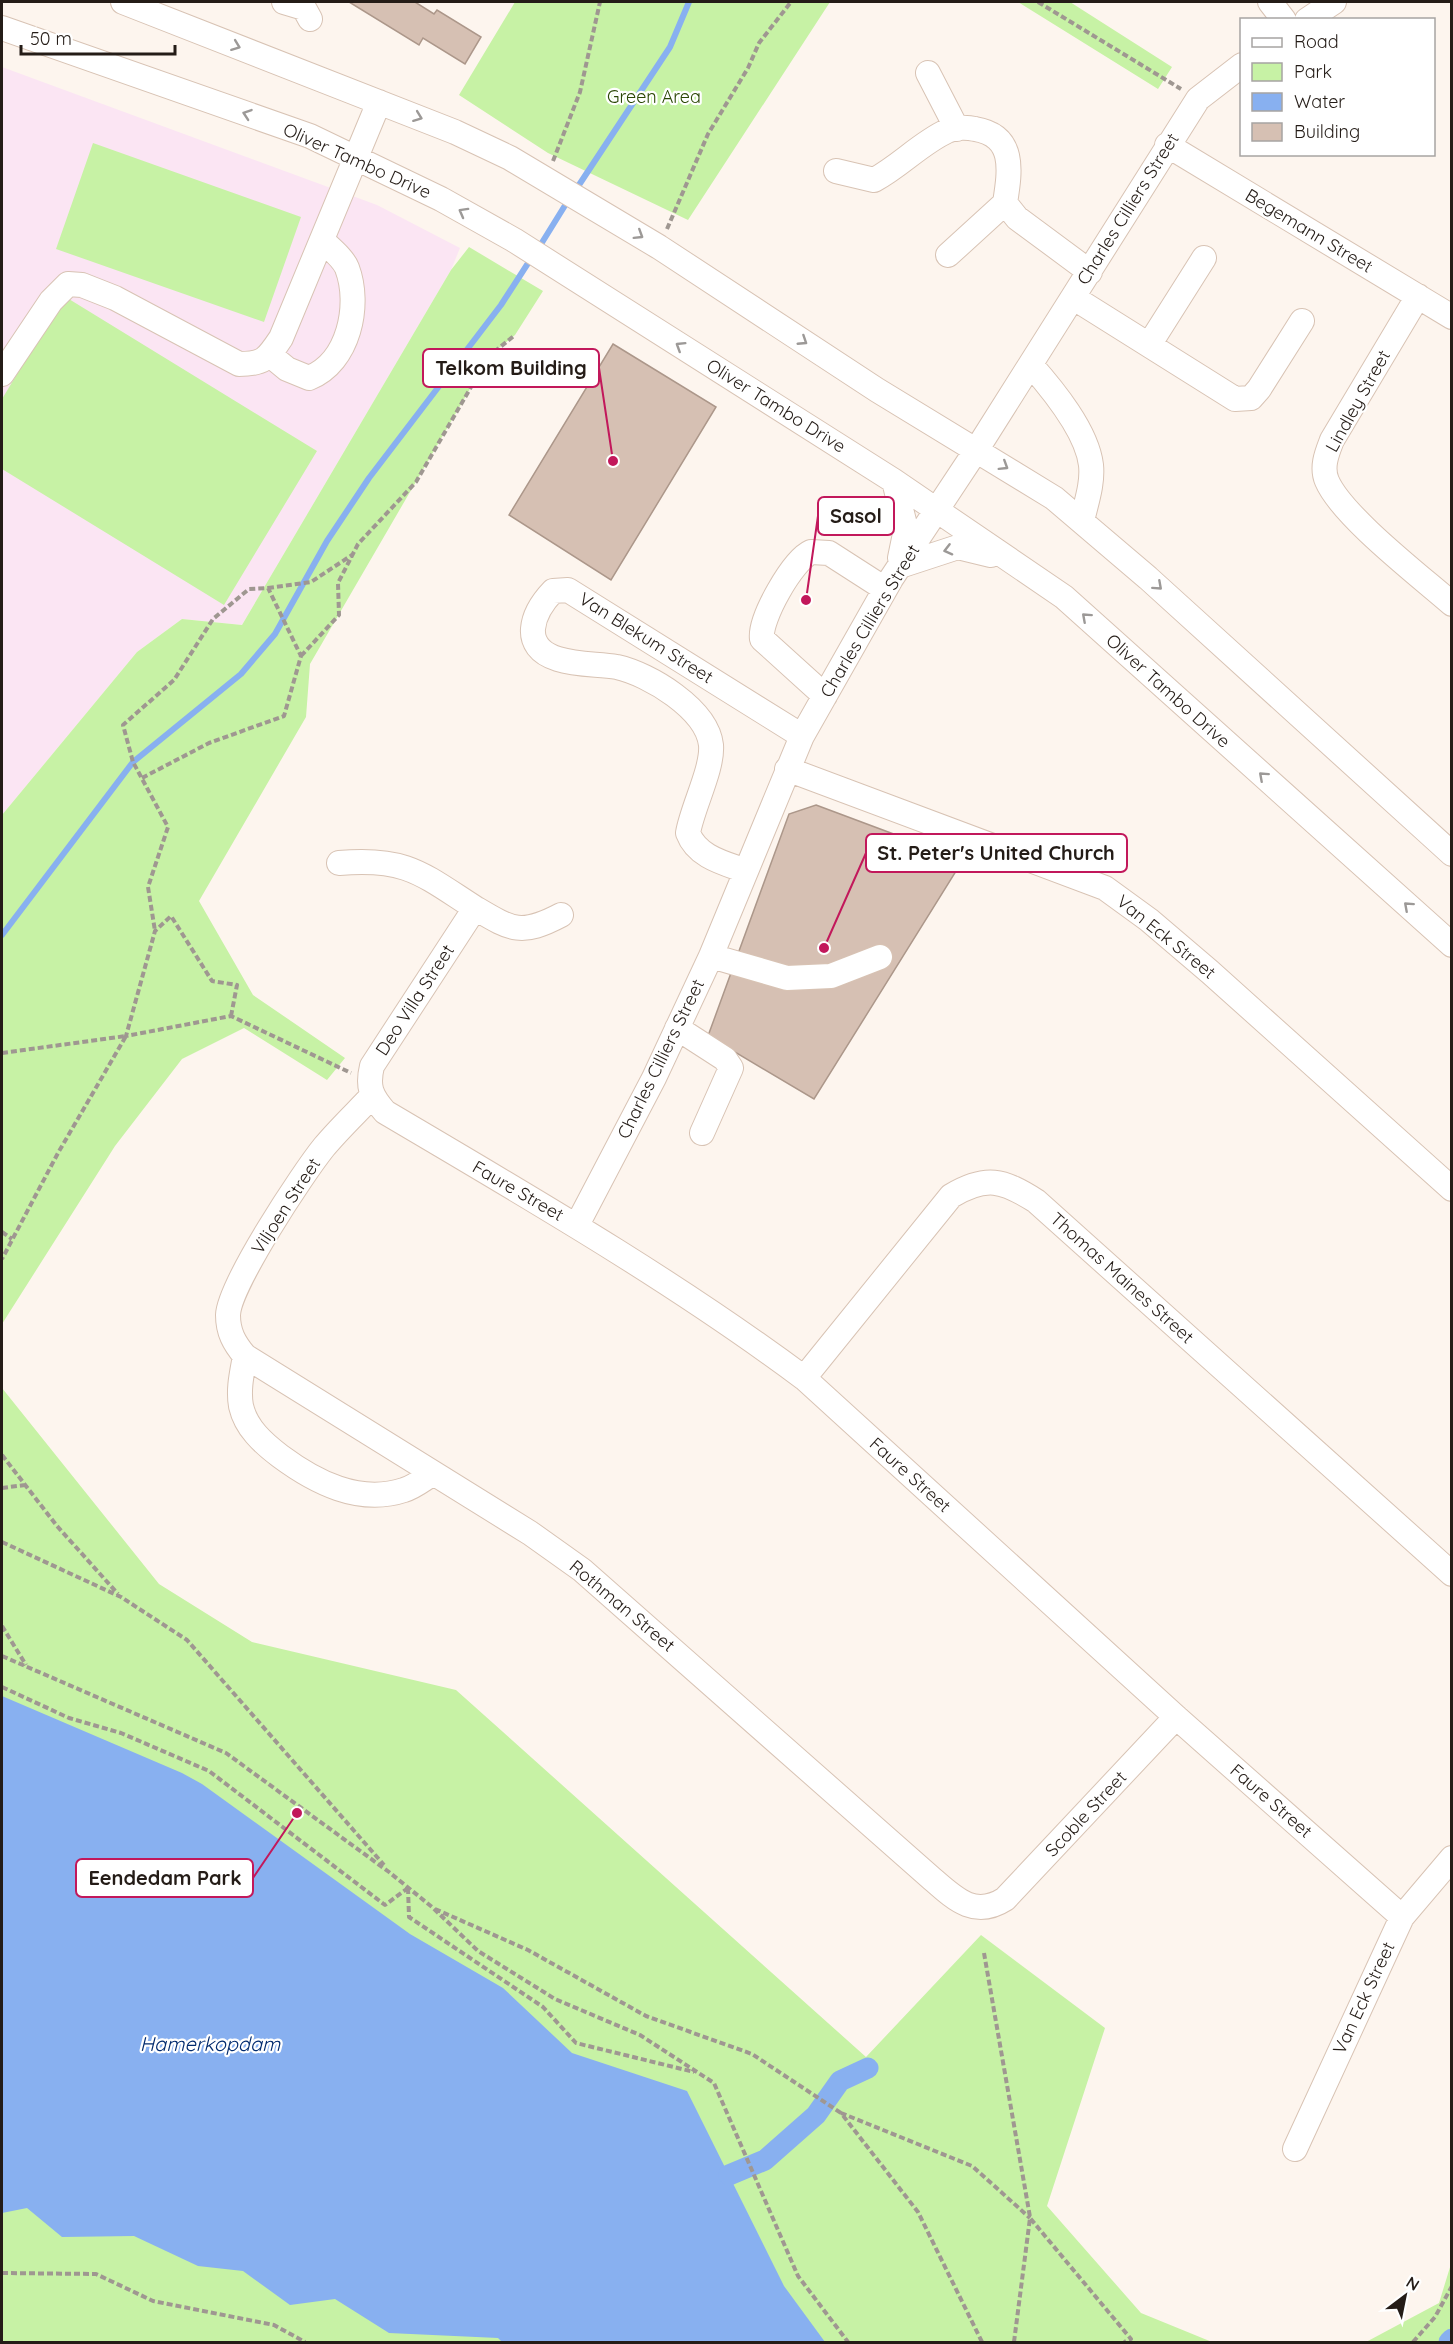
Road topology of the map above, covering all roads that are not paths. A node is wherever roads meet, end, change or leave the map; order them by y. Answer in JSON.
{"nodes":[{"id":1,"x":123,"y":2,"type":"edge"},
{"id":2,"x":284,"y":2,"type":"edge"},
{"id":3,"x":1270,"y":2,"type":"edge"},
{"id":4,"x":1334,"y":2,"type":"edge"},
{"id":5,"x":1282,"y":18,"type":"edge"},
{"id":6,"x":1310,"y":18,"type":"edge"},
{"id":7,"x":309,"y":19,"type":"dead end"},
{"id":8,"x":2,"y":28,"type":"edge"},
{"id":9,"x":1240,"y":67,"type":"edge"},
{"id":10,"x":928,"y":73,"type":"dead end"},
{"id":11,"x":379,"y":102,"type":"junction"},
{"id":12,"x":957,"y":129,"type":"junction"},
{"id":13,"x":1167,"y":145,"type":"junction"},
{"id":14,"x":356,"y":157,"type":"junction"},
{"id":15,"x":836,"y":171,"type":"dead end"},
{"id":16,"x":1005,"y":203,"type":"junction"},
{"id":17,"x":322,"y":240,"type":"junction"},
{"id":18,"x":948,"y":255,"type":"dead end"},
{"id":19,"x":1204,"y":258,"type":"dead end"},
{"id":20,"x":1090,"y":272,"type":"junction"},
{"id":21,"x":1418,"y":296,"type":"junction"},
{"id":22,"x":1074,"y":297,"type":"junction"},
{"id":23,"x":1452,"y":317,"type":"edge"},
{"id":24,"x":1302,"y":321,"type":"dead end"},
{"id":25,"x":1149,"y":345,"type":"junction"},
{"id":26,"x":270,"y":355,"type":"junction"},
{"id":27,"x":1031,"y":365,"type":"junction"},
{"id":28,"x":2,"y":374,"type":"edge"},
{"id":29,"x":977,"y":449,"type":"junction"},
{"id":30,"x":894,"y":481,"type":"junction"},
{"id":31,"x":936,"y":512,"type":"junction"},
{"id":32,"x":1082,"y":521,"type":"junction"},
{"id":33,"x":1023,"y":569,"type":"junction"},
{"id":34,"x":892,"y":578,"type":"junction"},
{"id":35,"x":1452,"y":604,"type":"edge"},
{"id":36,"x":825,"y":696,"type":"junction"},
{"id":37,"x":802,"y":736,"type":"junction"},
{"id":38,"x":787,"y":769,"type":"junction"},
{"id":39,"x":1452,"y":854,"type":"edge"},
{"id":40,"x":339,"y":863,"type":"dead end"},
{"id":41,"x":746,"y":871,"type":"junction"},
{"id":42,"x":476,"y":908,"type":"junction"},
{"id":43,"x":561,"y":915,"type":"dead end"},
{"id":44,"x":1452,"y":945,"type":"edge"},
{"id":45,"x":711,"y":956,"type":"junction"},
{"id":46,"x":880,"y":957,"type":"dead end"},
{"id":47,"x":677,"y":1028,"type":"junction"},
{"id":48,"x":370,"y":1087,"type":"junction"},
{"id":49,"x":702,"y":1133,"type":"dead end"},
{"id":50,"x":1452,"y":1189,"type":"edge"},
{"id":51,"x":577,"y":1225,"type":"junction"},
{"id":52,"x":229,"y":1330,"type":"joint"},
{"id":53,"x":245,"y":1356,"type":"junction"},
{"id":54,"x":804,"y":1378,"type":"junction"},
{"id":55,"x":432,"y":1474,"type":"junction"},
{"id":56,"x":1452,"y":1574,"type":"edge"},
{"id":57,"x":1176,"y":1717,"type":"junction"},
{"id":58,"x":1452,"y":1858,"type":"edge"},
{"id":59,"x":993,"y":1907,"type":"joint"},
{"id":60,"x":1402,"y":1917,"type":"junction"},
{"id":61,"x":1295,"y":2149,"type":"dead end"}],
"edges":[{"from":1,"to":11,"type":"street","one_way":true},
{"from":2,"to":7,"type":"street"},
{"from":3,"to":5,"type":"street"},
{"from":4,"to":6,"type":"street"},
{"from":14,"to":8,"type":"street","name":"Oliver Tambo Drive","one_way":true},
{"from":9,"to":13,"type":"street","name":"Charles Cilliers Street"},
{"from":10,"to":12,"type":"street"},
{"from":11,"to":14,"type":"street"},
{"from":11,"to":29,"type":"street","one_way":true},
{"from":12,"to":15,"type":"street"},
{"from":12,"to":16,"type":"street"},
{"from":13,"to":20,"type":"street","name":"Charles Cilliers Street"},
{"from":13,"to":21,"type":"street","name":"Begemann Street"},
{"from":14,"to":17,"type":"street"},
{"from":30,"to":14,"type":"street","name":"Oliver Tambo Drive","one_way":true},
{"from":16,"to":18,"type":"street"},
{"from":16,"to":20,"type":"street"},
{"from":17,"to":26,"type":"street"},
{"from":17,"to":26,"type":"street"},
{"from":19,"to":25,"type":"street"},
{"from":20,"to":22,"type":"street","name":"Charles Cilliers Street"},
{"from":21,"to":23,"type":"street","name":"Begemann Street"},
{"from":21,"to":35,"type":"street","name":"Lindley Street"},
{"from":22,"to":25,"type":"street"},
{"from":22,"to":27,"type":"street","name":"Charles Cilliers Street"},
{"from":24,"to":25,"type":"street"},
{"from":26,"to":28,"type":"street"},
{"from":27,"to":29,"type":"street","name":"Charles Cilliers Street"},
{"from":27,"to":32,"type":"street"},
{"from":29,"to":31,"type":"street","name":"Charles Cilliers Street"},
{"from":29,"to":32,"type":"street","one_way":true},
{"from":30,"to":31,"type":"street","name":"Oliver Tambo Drive"},
{"from":30,"to":34,"type":"street"},
{"from":31,"to":33,"type":"street","name":"Oliver Tambo Drive"},
{"from":31,"to":34,"type":"street","name":"Charles Cilliers Street"},
{"from":32,"to":39,"type":"street","one_way":true},
{"from":33,"to":34,"type":"street","one_way":true},
{"from":44,"to":33,"type":"street","name":"Oliver Tambo Drive","one_way":true},
{"from":34,"to":36,"type":"street","name":"Charles Cilliers Street"},
{"from":34,"to":36,"type":"street"},
{"from":36,"to":37,"type":"street","name":"Charles Cilliers Street"},
{"from":37,"to":38,"type":"street","name":"Charles Cilliers Street"},
{"from":37,"to":41,"type":"street","name":"Van Blekum Street"},
{"from":38,"to":41,"type":"street","name":"Charles Cilliers Street"},
{"from":38,"to":50,"type":"street","name":"Van Eck Street"},
{"from":40,"to":42,"type":"street"},
{"from":41,"to":45,"type":"street","name":"Charles Cilliers Street"},
{"from":42,"to":43,"type":"street"},
{"from":42,"to":48,"type":"street","name":"Deo Villa Street"},
{"from":45,"to":46,"type":"street"},
{"from":45,"to":47,"type":"street","name":"Charles Cilliers Street"},
{"from":47,"to":49,"type":"street"},
{"from":47,"to":51,"type":"street","name":"Charles Cilliers Street"},
{"from":48,"to":51,"type":"street","name":"Faure Street"},
{"from":48,"to":52,"type":"street","name":"Viljoen Street"},
{"from":51,"to":54,"type":"street","name":"Faure Street"},
{"from":52,"to":53,"type":"street","name":"Rothman Street"},
{"from":53,"to":55,"type":"street","name":"Rothman Street"},
{"from":53,"to":55,"type":"street"},
{"from":54,"to":56,"type":"street","name":"Thomas Maines Street"},
{"from":54,"to":57,"type":"street","name":"Faure Street"},
{"from":55,"to":59,"type":"street","name":"Rothman Street"},
{"from":57,"to":59,"type":"street","name":"Scoble Street"},
{"from":57,"to":60,"type":"street","name":"Faure Street"},
{"from":58,"to":60,"type":"street","name":"Van Eck Street"},
{"from":60,"to":61,"type":"street","name":"Van Eck Street"}]}
